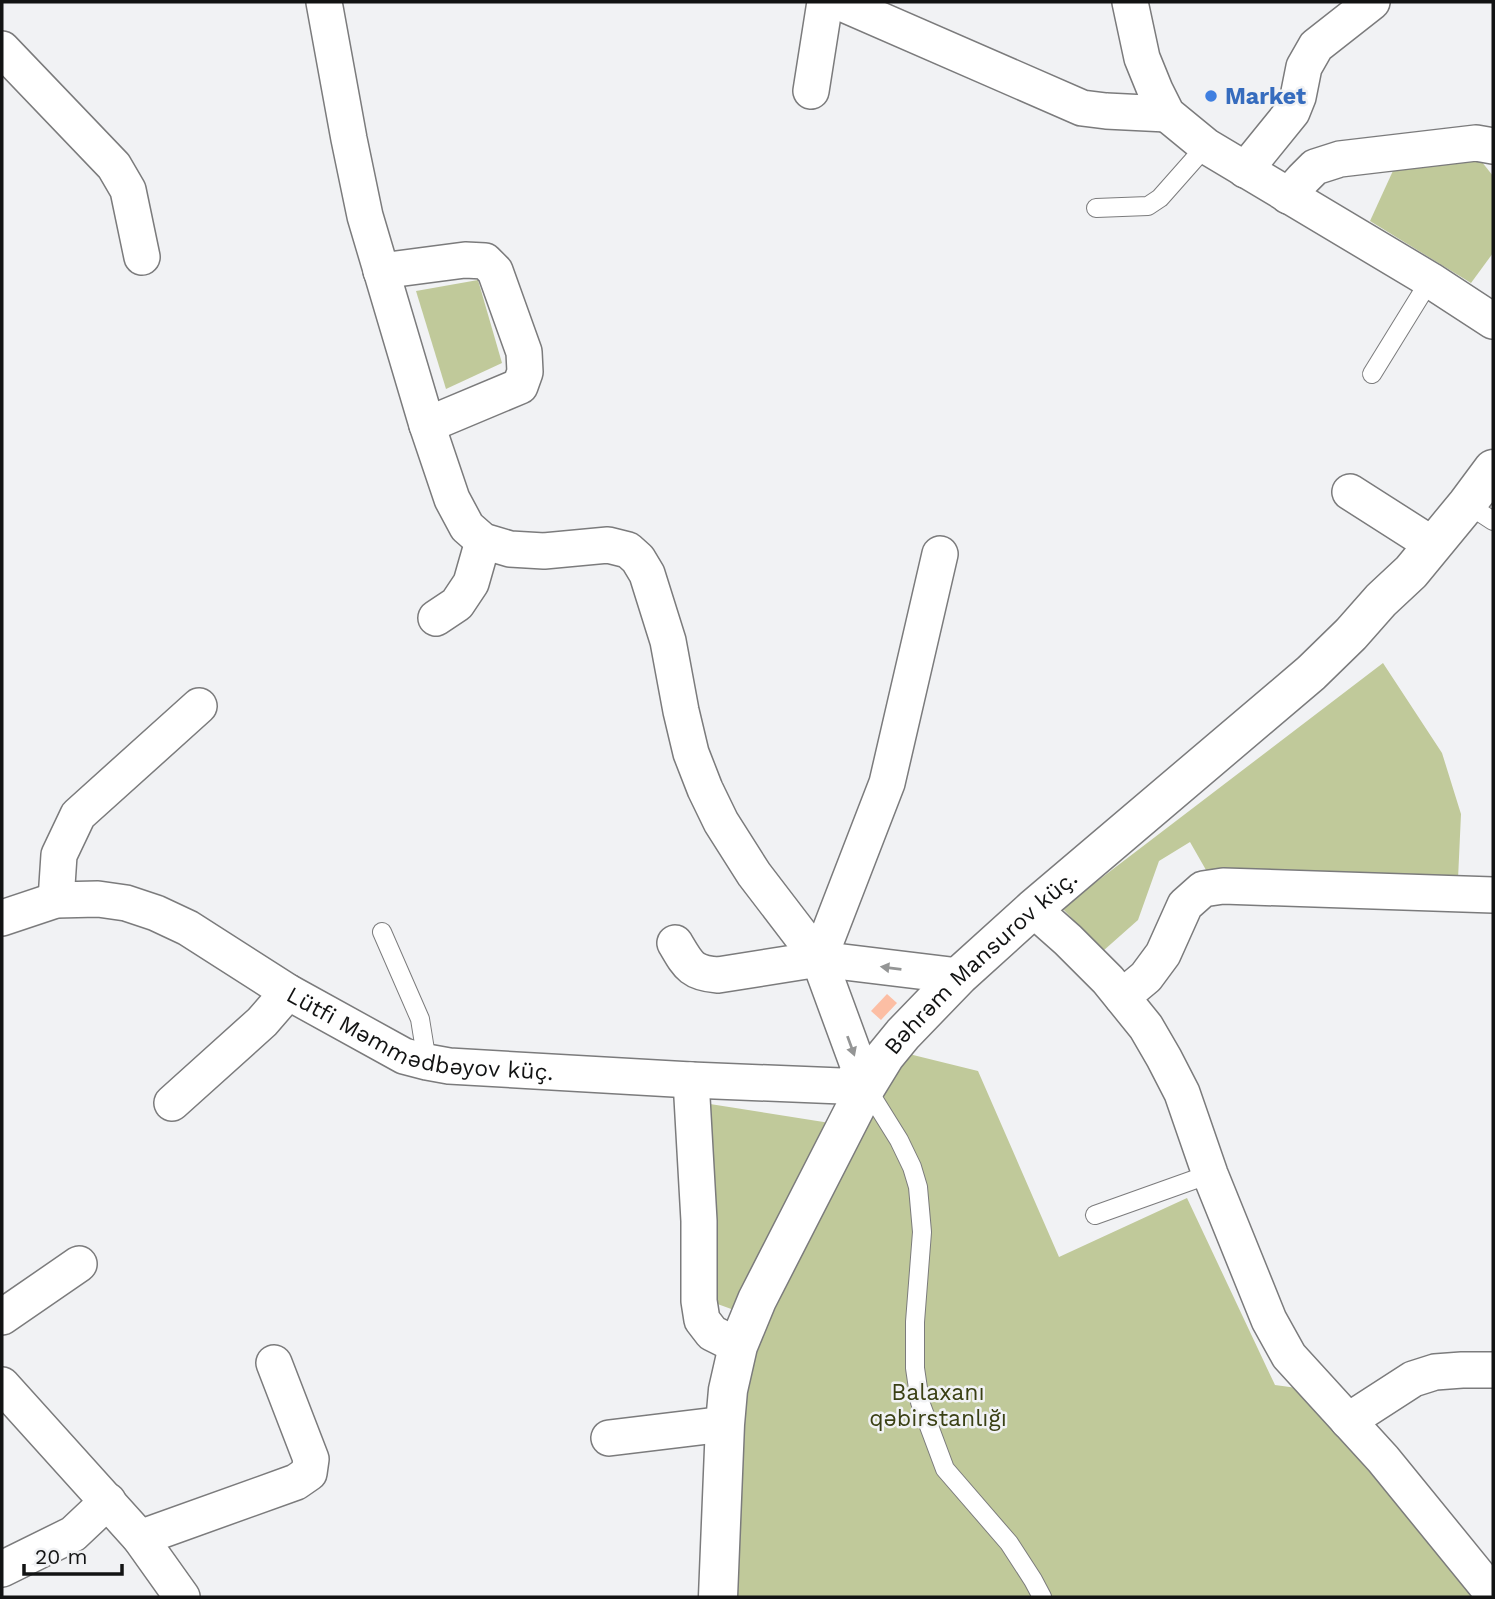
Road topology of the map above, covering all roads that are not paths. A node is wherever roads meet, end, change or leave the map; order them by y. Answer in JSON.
{"nodes":[{"id":1,"x":324,"y":2,"type":"edge"},
{"id":2,"x":825,"y":2,"type":"edge"},
{"id":3,"x":839,"y":2,"type":"edge"},
{"id":4,"x":1130,"y":2,"type":"edge"},
{"id":5,"x":1372,"y":2,"type":"edge"},
{"id":6,"x":2,"y":49,"type":"edge"},
{"id":7,"x":811,"y":91,"type":"dead end"},
{"id":8,"x":1167,"y":114,"type":"junction"},
{"id":9,"x":1206,"y":146,"type":"junction"},
{"id":10,"x":1493,"y":146,"type":"edge"},
{"id":11,"x":1245,"y":170,"type":"junction"},
{"id":12,"x":1288,"y":196,"type":"junction"},
{"id":13,"x":1096,"y":208,"type":"dead end"},
{"id":14,"x":142,"y":257,"type":"dead end"},
{"id":15,"x":381,"y":271,"type":"junction"},
{"id":16,"x":1430,"y":280,"type":"junction"},
{"id":17,"x":1491,"y":314,"type":"edge"},
{"id":18,"x":1372,"y":374,"type":"dead end"},
{"id":19,"x":427,"y":425,"type":"junction"},
{"id":20,"x":1493,"y":469,"type":"edge"},
{"id":21,"x":1350,"y":492,"type":"dead end"},
{"id":22,"x":1480,"y":512,"type":"edge"},
{"id":23,"x":484,"y":541,"type":"junction"},
{"id":24,"x":1433,"y":545,"type":"junction"},
{"id":25,"x":940,"y":554,"type":"dead end"},
{"id":26,"x":436,"y":618,"type":"dead end"},
{"id":27,"x":200,"y":706,"type":"dead end"},
{"id":28,"x":1493,"y":895,"type":"edge"},
{"id":29,"x":56,"y":900,"type":"junction"},
{"id":30,"x":1033,"y":909,"type":"junction"},
{"id":31,"x":2,"y":918,"type":"edge"},
{"id":32,"x":382,"y":932,"type":"dead end"},
{"id":33,"x":675,"y":943,"type":"dead end"},
{"id":34,"x":819,"y":959,"type":"junction"},
{"id":35,"x":959,"y":976,"type":"junction"},
{"id":36,"x":288,"y":992,"type":"junction"},
{"id":37,"x":1122,"y":997,"type":"junction"},
{"id":38,"x":426,"y":1062,"type":"junction"},
{"id":39,"x":691,"y":1080,"type":"junction"},
{"id":40,"x":866,"y":1087,"type":"junction"},
{"id":41,"x":172,"y":1103,"type":"dead end"},
{"id":42,"x":1210,"y":1174,"type":"junction"},
{"id":43,"x":1095,"y":1215,"type":"dead end"},
{"id":44,"x":79,"y":1264,"type":"dead end"},
{"id":45,"x":2,"y":1317,"type":"edge"},
{"id":46,"x":738,"y":1346,"type":"junction"},
{"id":47,"x":274,"y":1363,"type":"dead end"},
{"id":48,"x":1493,"y":1370,"type":"edge"},
{"id":49,"x":2,"y":1385,"type":"edge"},
{"id":50,"x":1348,"y":1421,"type":"junction"},
{"id":51,"x":725,"y":1423,"type":"junction"},
{"id":52,"x":609,"y":1438,"type":"dead end"},
{"id":53,"x":108,"y":1501,"type":"junction"},
{"id":54,"x":140,"y":1538,"type":"junction"},
{"id":55,"x":2,"y":1569,"type":"edge"},
{"id":56,"x":1493,"y":1594,"type":"edge"},
{"id":57,"x":182,"y":1597,"type":"edge"},
{"id":58,"x":718,"y":1597,"type":"edge"},
{"id":59,"x":1042,"y":1597,"type":"edge"}],
"edges":[{"from":1,"to":15,"type":"street"},
{"from":2,"to":7,"type":"street"},
{"from":3,"to":8,"type":"street"},
{"from":4,"to":8,"type":"street"},
{"from":5,"to":11,"type":"street"},
{"from":6,"to":14,"type":"street"},
{"from":8,"to":9,"type":"street"},
{"from":9,"to":11,"type":"street"},
{"from":9,"to":13,"type":"lane"},
{"from":10,"to":12,"type":"street"},
{"from":11,"to":12,"type":"street"},
{"from":12,"to":16,"type":"street"},
{"from":15,"to":19,"type":"street"},
{"from":15,"to":19,"type":"street"},
{"from":16,"to":17,"type":"street"},
{"from":16,"to":18,"type":"lane"},
{"from":19,"to":23,"type":"street"},
{"from":20,"to":22,"type":"street","name":"Bəhrəm Mansurov küç."},
{"from":21,"to":24,"type":"street"},
{"from":22,"to":24,"type":"street","name":"Bəhrəm Mansurov küç."},
{"from":23,"to":26,"type":"street"},
{"from":23,"to":34,"type":"street"},
{"from":24,"to":30,"type":"street","name":"Bəhrəm Mansurov küç."},
{"from":25,"to":34,"type":"street"},
{"from":27,"to":29,"type":"street"},
{"from":28,"to":37,"type":"street"},
{"from":29,"to":31,"type":"street","name":"Lütfi Məmmədbəyov küç."},
{"from":29,"to":36,"type":"street","name":"Lütfi Məmmədbəyov küç."},
{"from":30,"to":35,"type":"street","name":"Bəhrəm Mansurov küç."},
{"from":30,"to":37,"type":"street"},
{"from":32,"to":38,"type":"lane"},
{"from":33,"to":34,"type":"street"},
{"from":35,"to":34,"type":"street","one_way":true},
{"from":34,"to":40,"type":"street","one_way":true},
{"from":35,"to":40,"type":"street","name":"Bəhrəm Mansurov küç."},
{"from":36,"to":38,"type":"street","name":"Lütfi Məmmədbəyov küç."},
{"from":36,"to":41,"type":"street"},
{"from":37,"to":42,"type":"street"},
{"from":38,"to":39,"type":"street","name":"Lütfi Məmmədbəyov küç."},
{"from":39,"to":40,"type":"street","name":"Lütfi Məmmədbəyov küç."},
{"from":39,"to":46,"type":"street"},
{"from":40,"to":46,"type":"street","name":"Bəhrəm Mansurov küç."},
{"from":40,"to":59,"type":"lane"},
{"from":42,"to":43,"type":"lane"},
{"from":42,"to":50,"type":"street"},
{"from":44,"to":45,"type":"street"},
{"from":46,"to":51,"type":"street","name":"Bəhrəm Mansurov küç."},
{"from":47,"to":54,"type":"street"},
{"from":48,"to":50,"type":"street"},
{"from":49,"to":53,"type":"street"},
{"from":50,"to":56,"type":"street"},
{"from":51,"to":52,"type":"street"},
{"from":51,"to":58,"type":"street","name":"Bəhrəm Mansurov küç."},
{"from":53,"to":54,"type":"street"},
{"from":53,"to":55,"type":"street"},
{"from":54,"to":57,"type":"street"}]}
